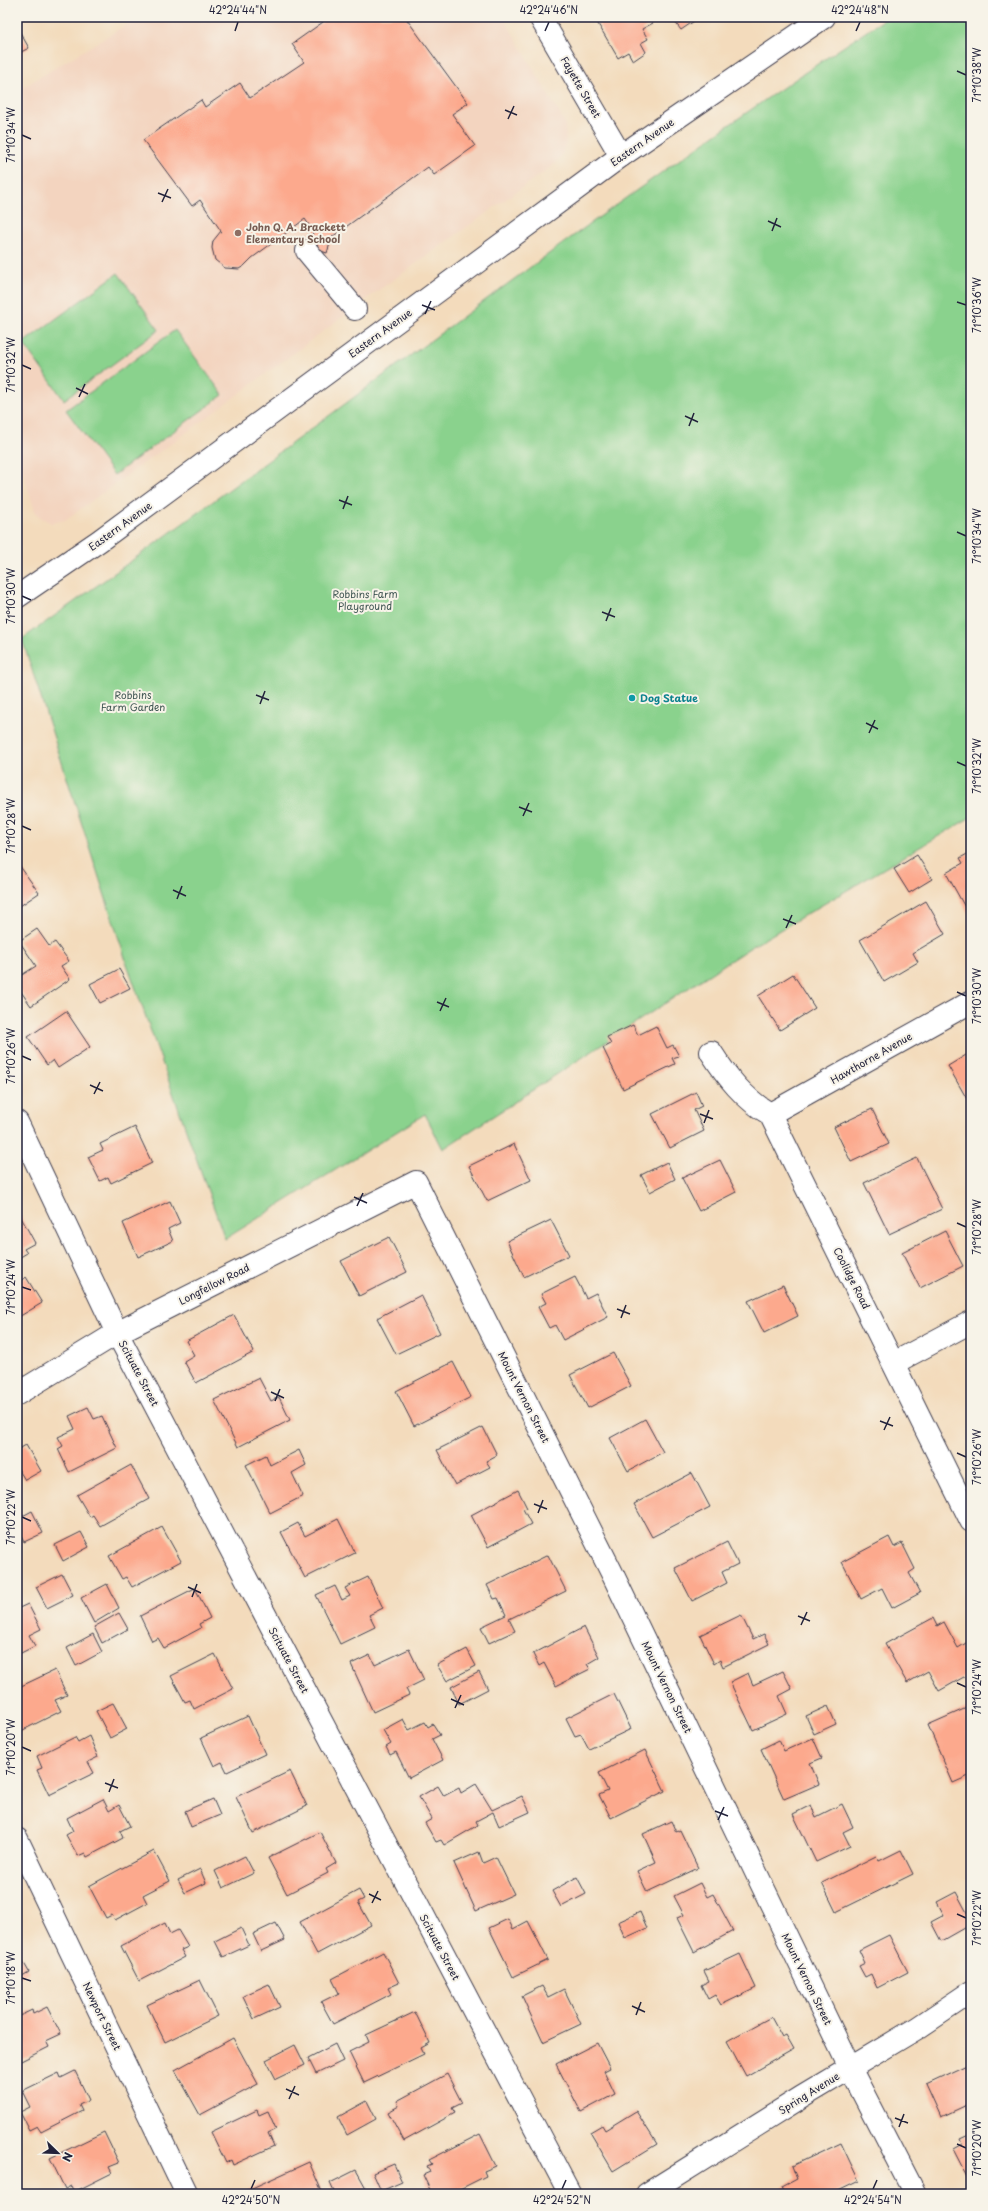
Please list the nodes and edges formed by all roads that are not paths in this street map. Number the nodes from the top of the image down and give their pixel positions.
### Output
1 (540, 17) edge
2 (824, 17) edge
3 (621, 156) junction
4 (307, 251) dead end
5 (355, 309) dead end
6 (17, 597) edge
7 (971, 1002) edge
8 (711, 1052) dead end
9 (770, 1114) junction
10 (17, 1122) edge
11 (416, 1182) joint
12 (971, 1322) edge
13 (117, 1333) junction
14 (894, 1363) junction
15 (17, 1394) edge
16 (971, 1521) edge
17 (17, 1839) edge
18 (971, 1992) edge
19 (850, 2068) junction
20 (187, 2194) edge
21 (570, 2194) edge
22 (647, 2194) edge
23 (915, 2194) edge

1 - 3 street, Fayette Street
2 - 3 street, Eastern Avenue
3 - 6 street, Eastern Avenue
4 - 5 street
7 - 9 street, Hawthorne Avenue
8 - 9 street
9 - 14 street, Coolidge Road
10 - 13 street, Scituate Street
11 - 13 street, Longfellow Road
11 - 19 street, Mount Vernon Street
12 - 14 street
13 - 15 street, Longfellow Road
13 - 21 street, Scituate Street
14 - 16 street, Coolidge Road
17 - 20 street, Newport Street
18 - 19 street, Spring Avenue
19 - 22 street, Spring Avenue
19 - 23 street, Mount Vernon Street

